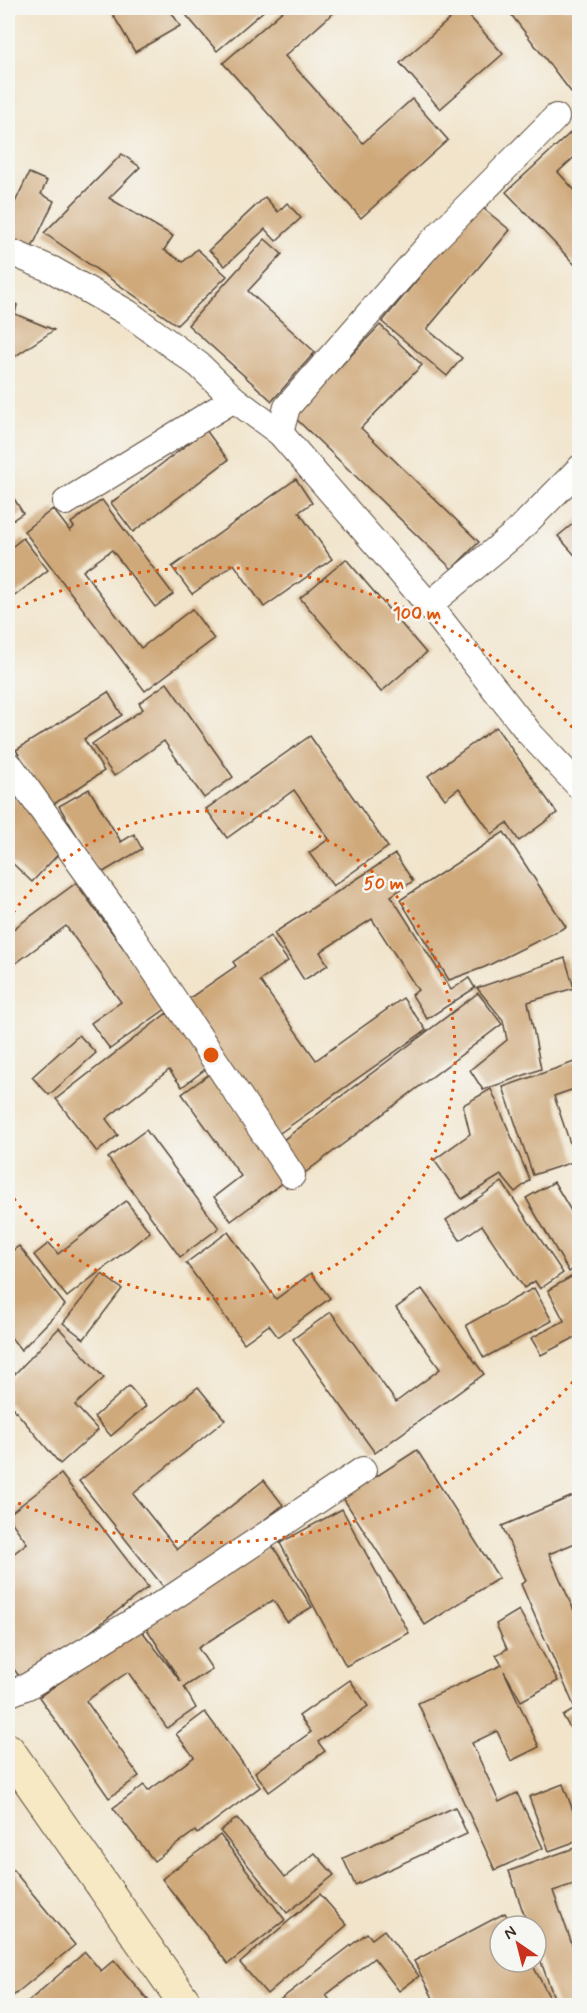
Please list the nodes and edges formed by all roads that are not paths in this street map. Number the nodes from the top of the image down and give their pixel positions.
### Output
1 (556, 117) dead end
2 (8, 251) edge
3 (234, 399) junction
4 (280, 433) junction
5 (579, 468) edge
6 (66, 502) dead end
7 (429, 605) junction
8 (8, 765) edge
9 (579, 787) edge
10 (292, 1176) dead end
11 (363, 1470) dead end
12 (8, 1694) edge
13 (8, 1750) edge
14 (187, 2006) edge

1 - 4 street
2 - 3 street
3 - 4 street
3 - 6 street
4 - 7 street
5 - 7 street
7 - 9 street
8 - 10 street
11 - 12 street
13 - 14 main road

